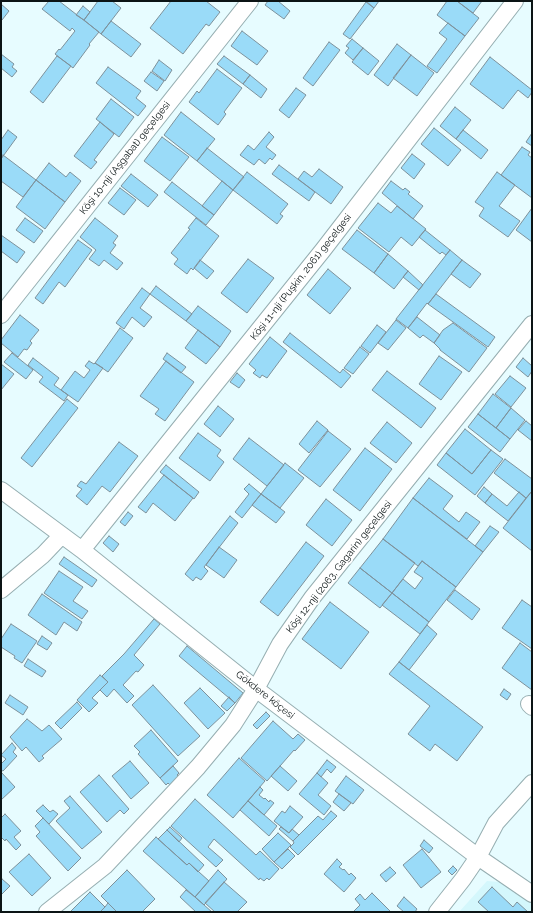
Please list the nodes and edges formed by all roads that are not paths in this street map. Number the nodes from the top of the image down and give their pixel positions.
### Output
1 (250, 1) edge
2 (515, 1) edge
3 (1, 315) edge
4 (532, 324) edge
5 (1, 490) edge
6 (62, 535) junction
7 (82, 550) junction
8 (1, 590) edge
9 (256, 689) junction
10 (532, 783) edge
11 (478, 857) junction
12 (532, 894) edge
13 (48, 912) edge
14 (437, 912) edge

1 - 3 street, Köşi 10-nji (Aşgabat) geçelgesi
2 - 7 street, Köşi 11-nji (Puşkin, 2061) geçelgesi
4 - 9 street, Köşi 12-nji (2063, Gagarin) geçelgesi
5 - 6 street, Gökdere köçesi
6 - 7 street, Gökdere köçesi
6 - 8 street
7 - 9 street, Gökdere köçesi
9 - 11 street, Gökdere köçesi
9 - 13 street, Köşi 12-nji (2063, Gagarin) geçelgesi
10 - 11 street
11 - 12 street, Gökdere köçesi
11 - 14 street

